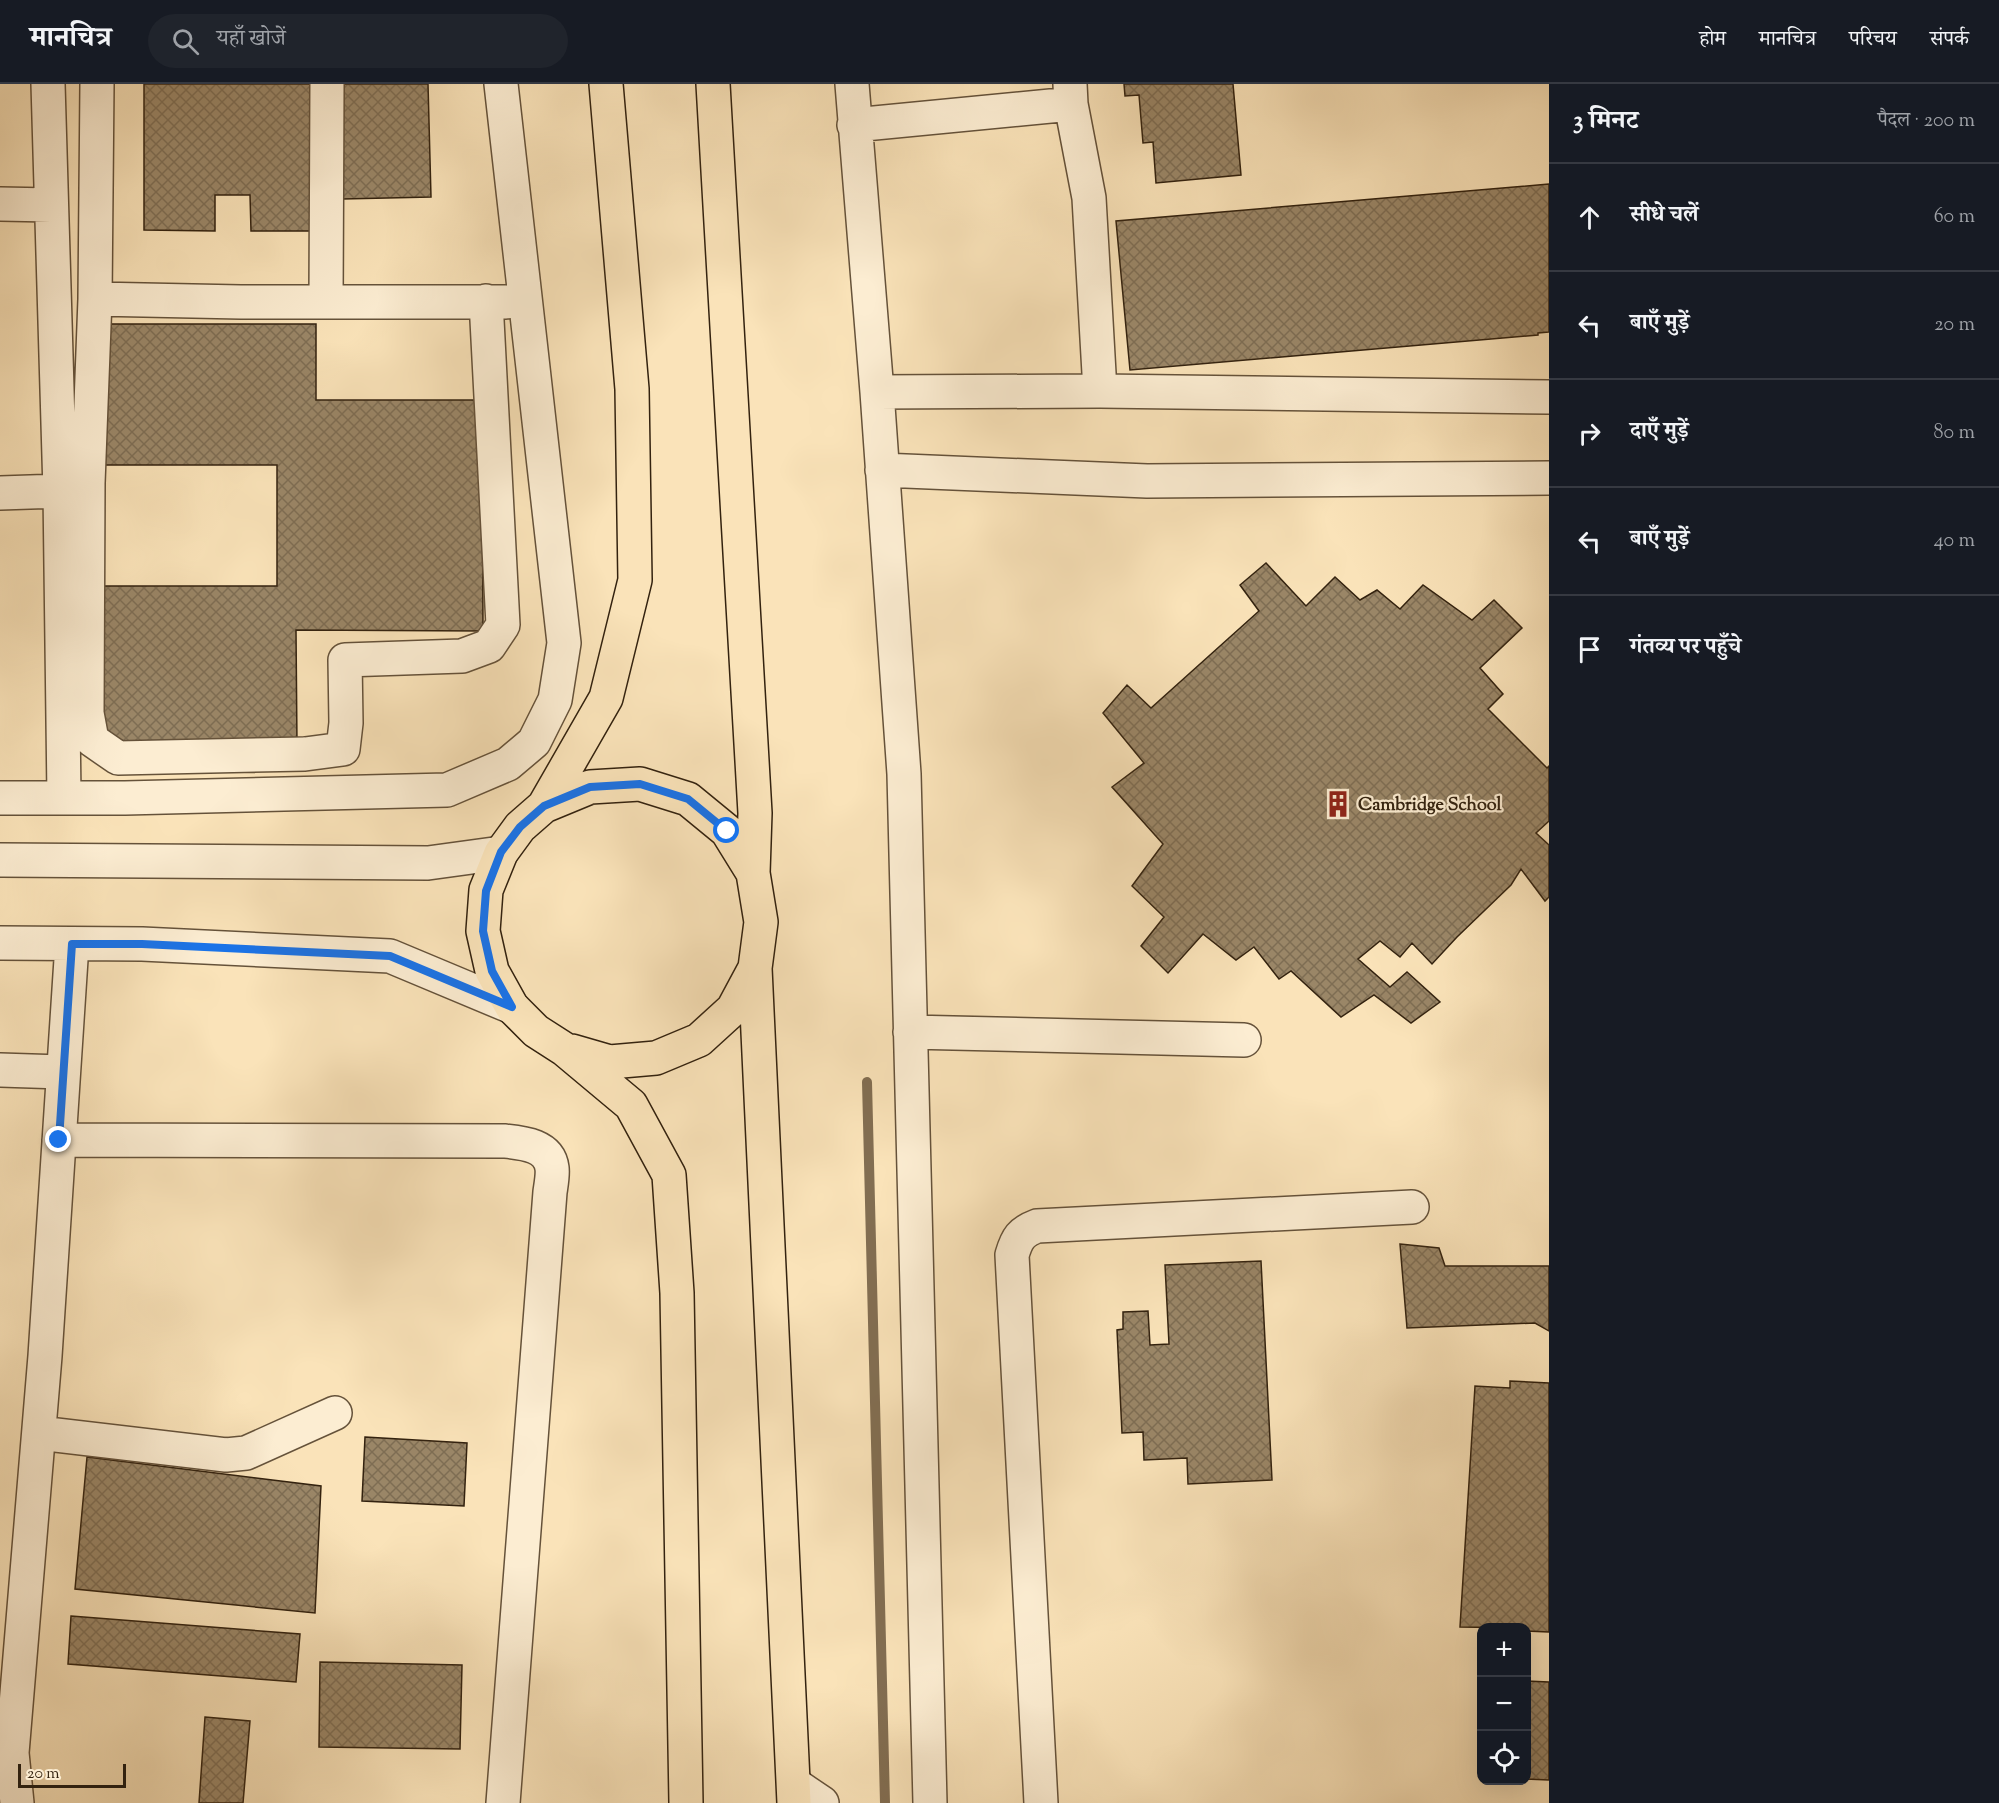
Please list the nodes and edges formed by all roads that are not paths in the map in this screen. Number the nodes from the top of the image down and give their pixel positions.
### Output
1 (48, 84) edge
2 (97, 84) edge
3 (327, 84) edge
4 (501, 84) edge
5 (606, 84) edge
6 (713, 84) edge
7 (852, 84) edge
8 (1071, 94) edge
9 (854, 125) junction
10 (0, 204) edge
11 (51, 205) junction
12 (95, 299) junction
13 (327, 301) junction
14 (486, 301) junction
15 (526, 302) junction
16 (1100, 391) junction
17 (877, 392) junction
18 (1549, 397) edge
19 (882, 470) junction
20 (1549, 478) edge
21 (60, 491) junction
22 (0, 493) edge
23 (64, 797) junction
24 (0, 798) edge
25 (544, 806) junction
26 (501, 852) junction
27 (0, 860) edge
28 (753, 873) junction
29 (0, 943) edge
30 (72, 944) junction
31 (755, 968) junction
32 (512, 1007) junction
33 (910, 1032) junction
34 (1244, 1040) dead end
35 (564, 1049) junction
36 (0, 1070) edge
37 (62, 1072) junction
38 (59, 1140) junction
39 (1412, 1207) dead end
40 (335, 1413) dead end
41 (39, 1433) junction
42 (794, 1793) edge
43 (17, 1803) edge
44 (502, 1803) edge
45 (687, 1803) edge
46 (822, 1803) edge
47 (930, 1803) edge
48 (1041, 1803) edge

1 - 11 street
2 - 12 street
3 - 13 street
4 - 15 street
5 - 25 main road
6 - 28 main road
7 - 9 street
8 - 9 street
8 - 16 street
9 - 17 street
10 - 11 street
11 - 21 street
12 - 13 street
12 - 14 street
13 - 14 street
14 - 15 street
15 - 23 street
16 - 17 street
16 - 18 street
17 - 19 street
19 - 20 street
19 - 33 street
21 - 22 street
21 - 23 street
23 - 24 street
25 - 26 main road
25 - 28 main road
26 - 27 street
26 - 32 main road
28 - 31 main road
29 - 30 street
30 - 32 street
30 - 37 street
31 - 35 main road
31 - 42 main road
32 - 35 main road
33 - 34 street
33 - 47 street
35 - 45 main road
36 - 37 street
37 - 38 street
38 - 41 street
38 - 44 street
39 - 48 street
40 - 41 street
41 - 43 street
42 - 46 street

